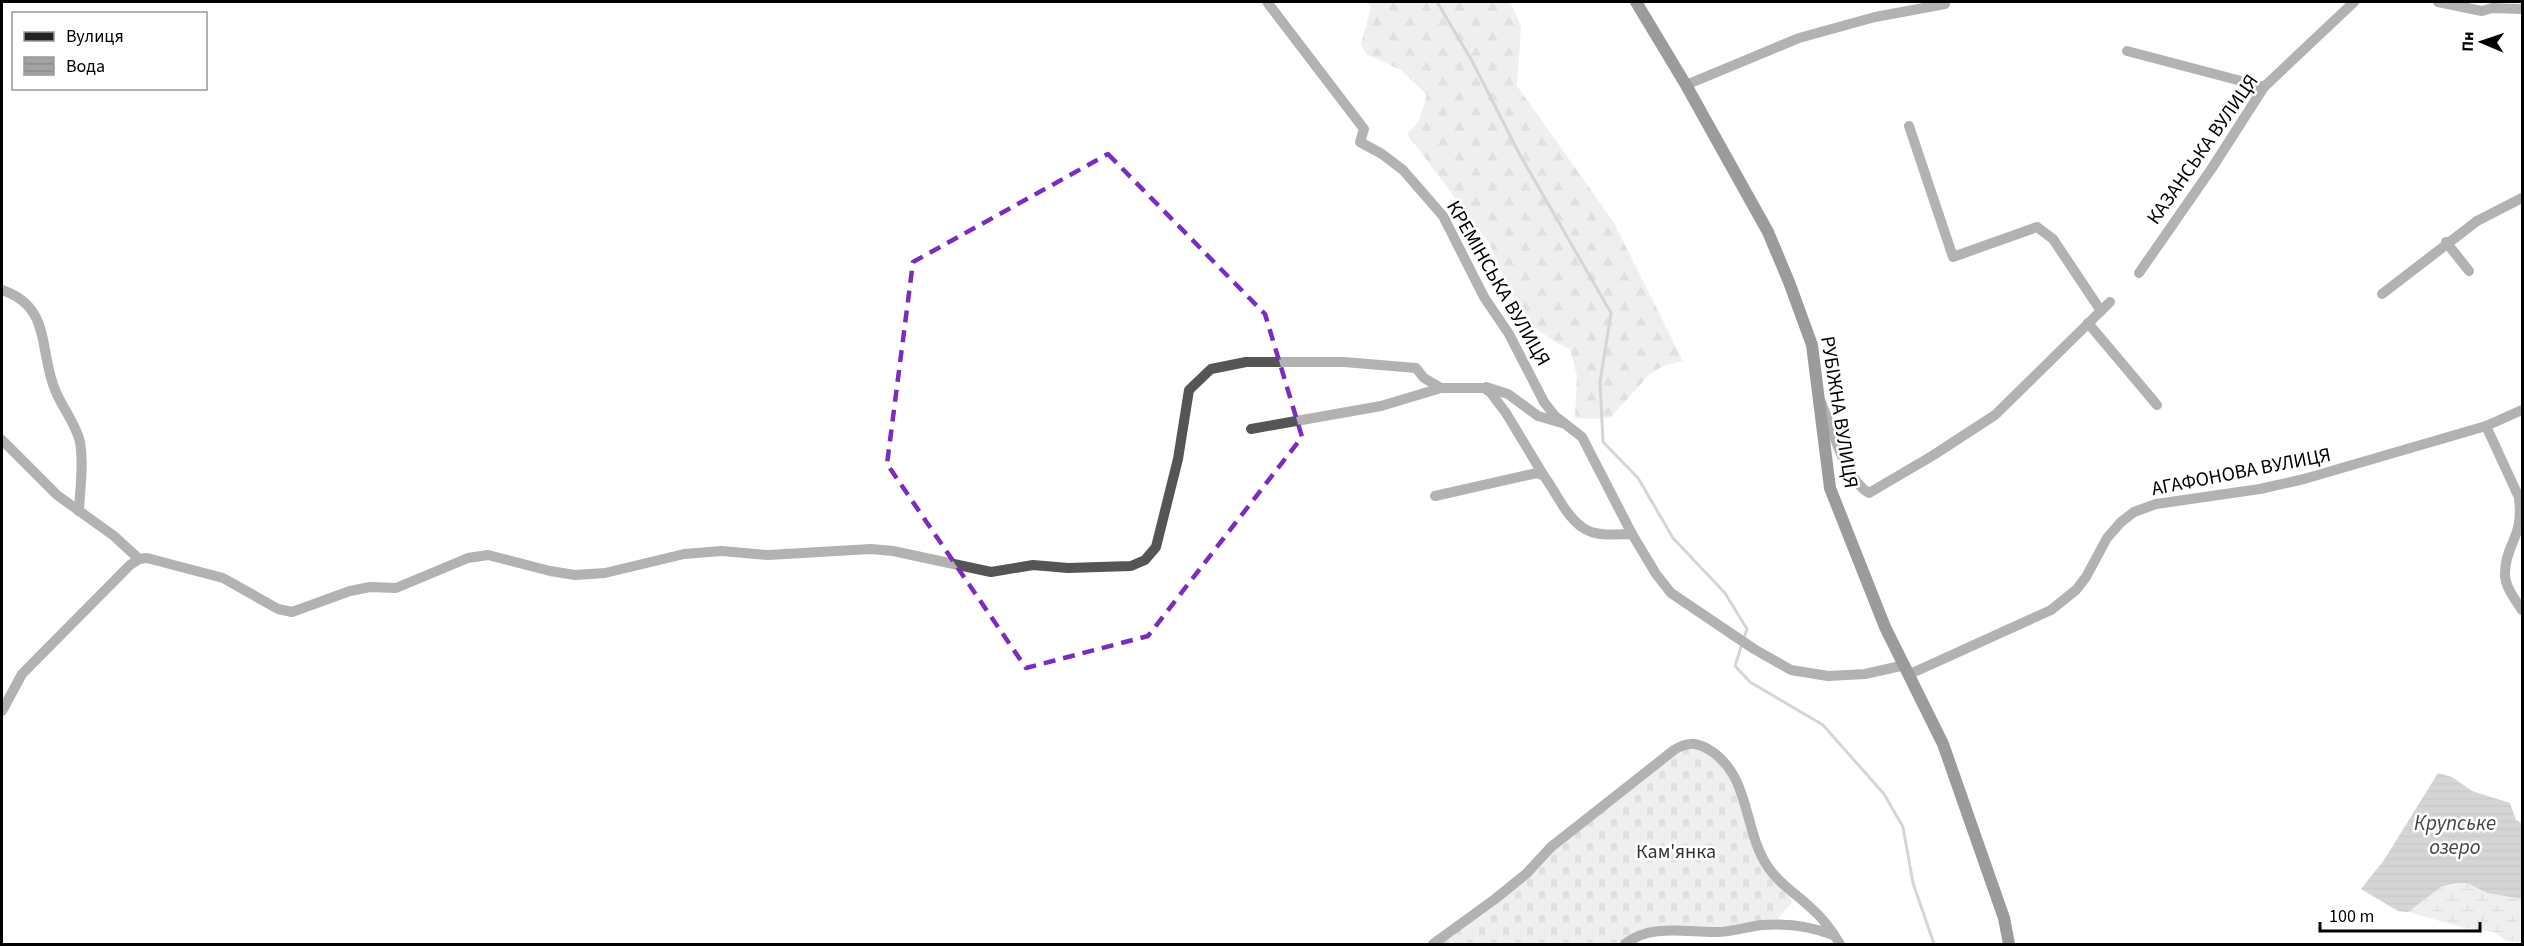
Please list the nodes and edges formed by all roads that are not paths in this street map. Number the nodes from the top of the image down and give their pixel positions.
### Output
1 (1268, 2) edge
2 (1636, 2) edge
3 (2438, 2) edge
4 (2350, 3) edge
5 (1945, 4) dead end
6 (2492, 5) edge
7 (2523, 9) edge
8 (2127, 51) dead end
9 (1686, 85) junction
10 (2264, 87) junction
11 (1909, 126) dead end
12 (2523, 198) edge
13 (2446, 242) junction
14 (2469, 272) dead end
15 (2139, 273) dead end
16 (2, 290) edge
17 (2382, 294) dead end
18 (2110, 302) dead end
19 (2102, 311) junction
20 (2088, 323) junction
21 (1441, 388) junction
22 (1471, 390) junction
23 (1819, 395) junction
24 (2157, 405) dead end
25 (2523, 410) edge
26 (1566, 424) junction
27 (2486, 426) junction
28 (1251, 429) dead end
29 (2, 440) edge
30 (1544, 476) junction
31 (1435, 496) dead end
32 (2521, 502) edge
33 (79, 511) junction
34 (1632, 534) junction
35 (139, 559) junction
36 (2523, 610) edge
37 (1908, 669) junction
38 (2, 711) edge
39 (1837, 940) edge
40 (1433, 945) edge
41 (1625, 945) edge
42 (2009, 945) edge

1 - 26 street, КРЕМІНСЬКА ВУЛИЦЯ
2 - 9 street, РУБІЖНА ВУЛИЦЯ
3 - 6 street
4 - 10 street, КАЗАНСЬКА ВУЛИЦЯ
5 - 9 street
6 - 7 street
8 - 10 street
9 - 23 street, РУБІЖНА ВУЛИЦЯ
10 - 15 street, КАЗАНСЬКА ВУЛИЦЯ
11 - 19 street
12 - 13 street
13 - 14 street
13 - 17 street
16 - 33 street
18 - 19 street
19 - 20 street
20 - 23 street
20 - 24 street
21 - 22 street, КРЕМІНСЬКА ВУЛИЦЯ
21 - 28 street, КРЕМІНСЬКА ВУЛИЦЯ
21 - 35 street
22 - 26 street, КРЕМІНСЬКА ВУЛИЦЯ
22 - 30 street, КРЕМІНСЬКА ВУЛИЦЯ
23 - 37 street, РУБІЖНА ВУЛИЦЯ
25 - 27 street, АГАФОНОВА ВУЛИЦЯ
26 - 34 street, КРЕМІНСЬКА ВУЛИЦЯ
27 - 32 street
27 - 37 street, АГАФОНОВА ВУЛИЦЯ
29 - 33 street
30 - 31 street
30 - 34 street, КРЕМІНСЬКА ВУЛИЦЯ
32 - 36 street
33 - 35 street
34 - 37 street, КРЕМІНСЬКА ВУЛИЦЯ
35 - 38 street
37 - 42 street, РУБІЖНА ВУЛИЦЯ
39 - 40 street
39 - 41 street

